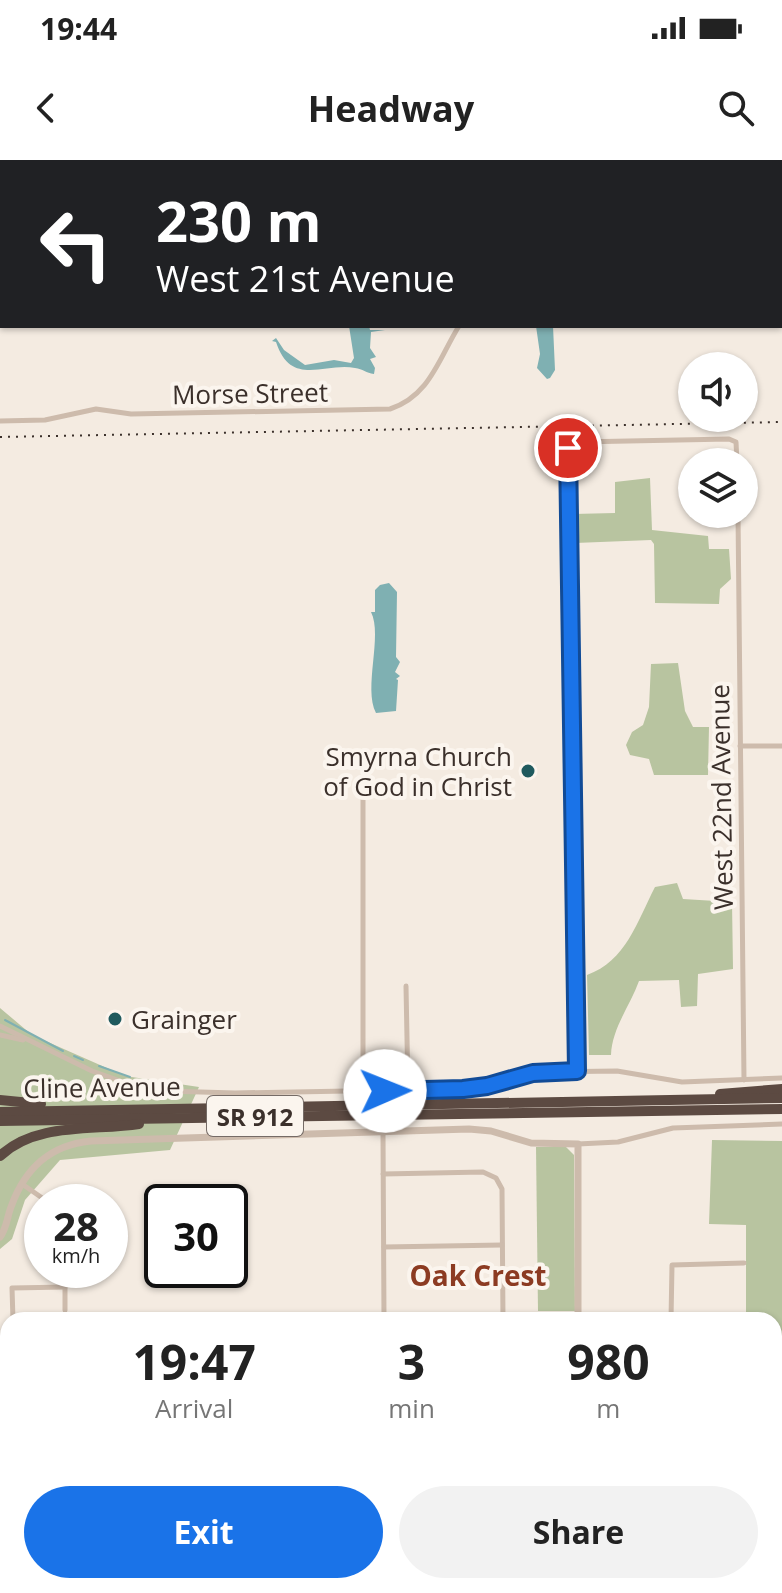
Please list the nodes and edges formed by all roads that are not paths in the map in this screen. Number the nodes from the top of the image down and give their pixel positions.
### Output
1 (458, 328) edge
2 (0, 421) edge
3 (736, 448) edge
4 (738, 528) edge
5 (740, 746) junction
6 (782, 746) edge
7 (363, 782) dead end
8 (406, 986) dead end
9 (0, 1026) edge
10 (0, 1035) edge
11 (31, 1042) junction
12 (577, 1071) junction
13 (782, 1078) edge
14 (744, 1080) junction
15 (782, 1089) edge
16 (408, 1090) junction
17 (363, 1091) junction
18 (782, 1098) edge
19 (0, 1100) edge
20 (702, 1100) junction
21 (155, 1108) junction
22 (782, 1109) edge
23 (0, 1112) edge
24 (183, 1117) junction
25 (0, 1121) edge
26 (782, 1124) edge
27 (383, 1132) junction
28 (578, 1144) junction
29 (0, 1156) edge
30 (383, 1174) junction
31 (21, 1184) junction
32 (24, 1186) edge
33 (3, 1225) edge
34 (0, 1237) edge
35 (502, 1245) junction
36 (384, 1247) junction
37 (744, 1263) dead end
38 (24, 1288) edge
39 (65, 1288) edge
40 (65, 1310) dead end
41 (13, 1312) edge
42 (384, 1312) edge
43 (503, 1312) edge
44 (578, 1312) edge
45 (671, 1312) edge

1 - 2 street, Morse Street
3 - 12 street
4 - 5 street, West 22nd Avenue
5 - 6 street
5 - 14 street, West 22nd Avenue
7 - 17 street
8 - 16 street
9 - 11 street, Cline Avenue
10 - 11 street, Cline Avenue
11 - 17 street, Cline Avenue
12 - 14 street, Cline Avenue
12 - 16 street, Cline Avenue
13 - 14 street, Cline Avenue
15 - 20 highway
16 - 17 street, Cline Avenue
18 - 20 highway, Cline Avenue / SR 912
19 - 21 highway
20 - 21 highway, Cline Avenue / SR 912
21 - 23 highway, Cline Avenue / SR 912
22 - 24 highway, Cline Avenue / SR 912
24 - 25 highway, Cline Avenue / SR 912
24 - 29 highway
26 - 28 street
27 - 28 street
27 - 30 street
27 - 31 street
28 - 44 street
30 - 35 street
30 - 36 street
31 - 32 street
31 - 33 street
33 - 34 street
35 - 36 street
35 - 43 street
36 - 42 street
37 - 45 street
38 - 41 street
39 - 40 street

